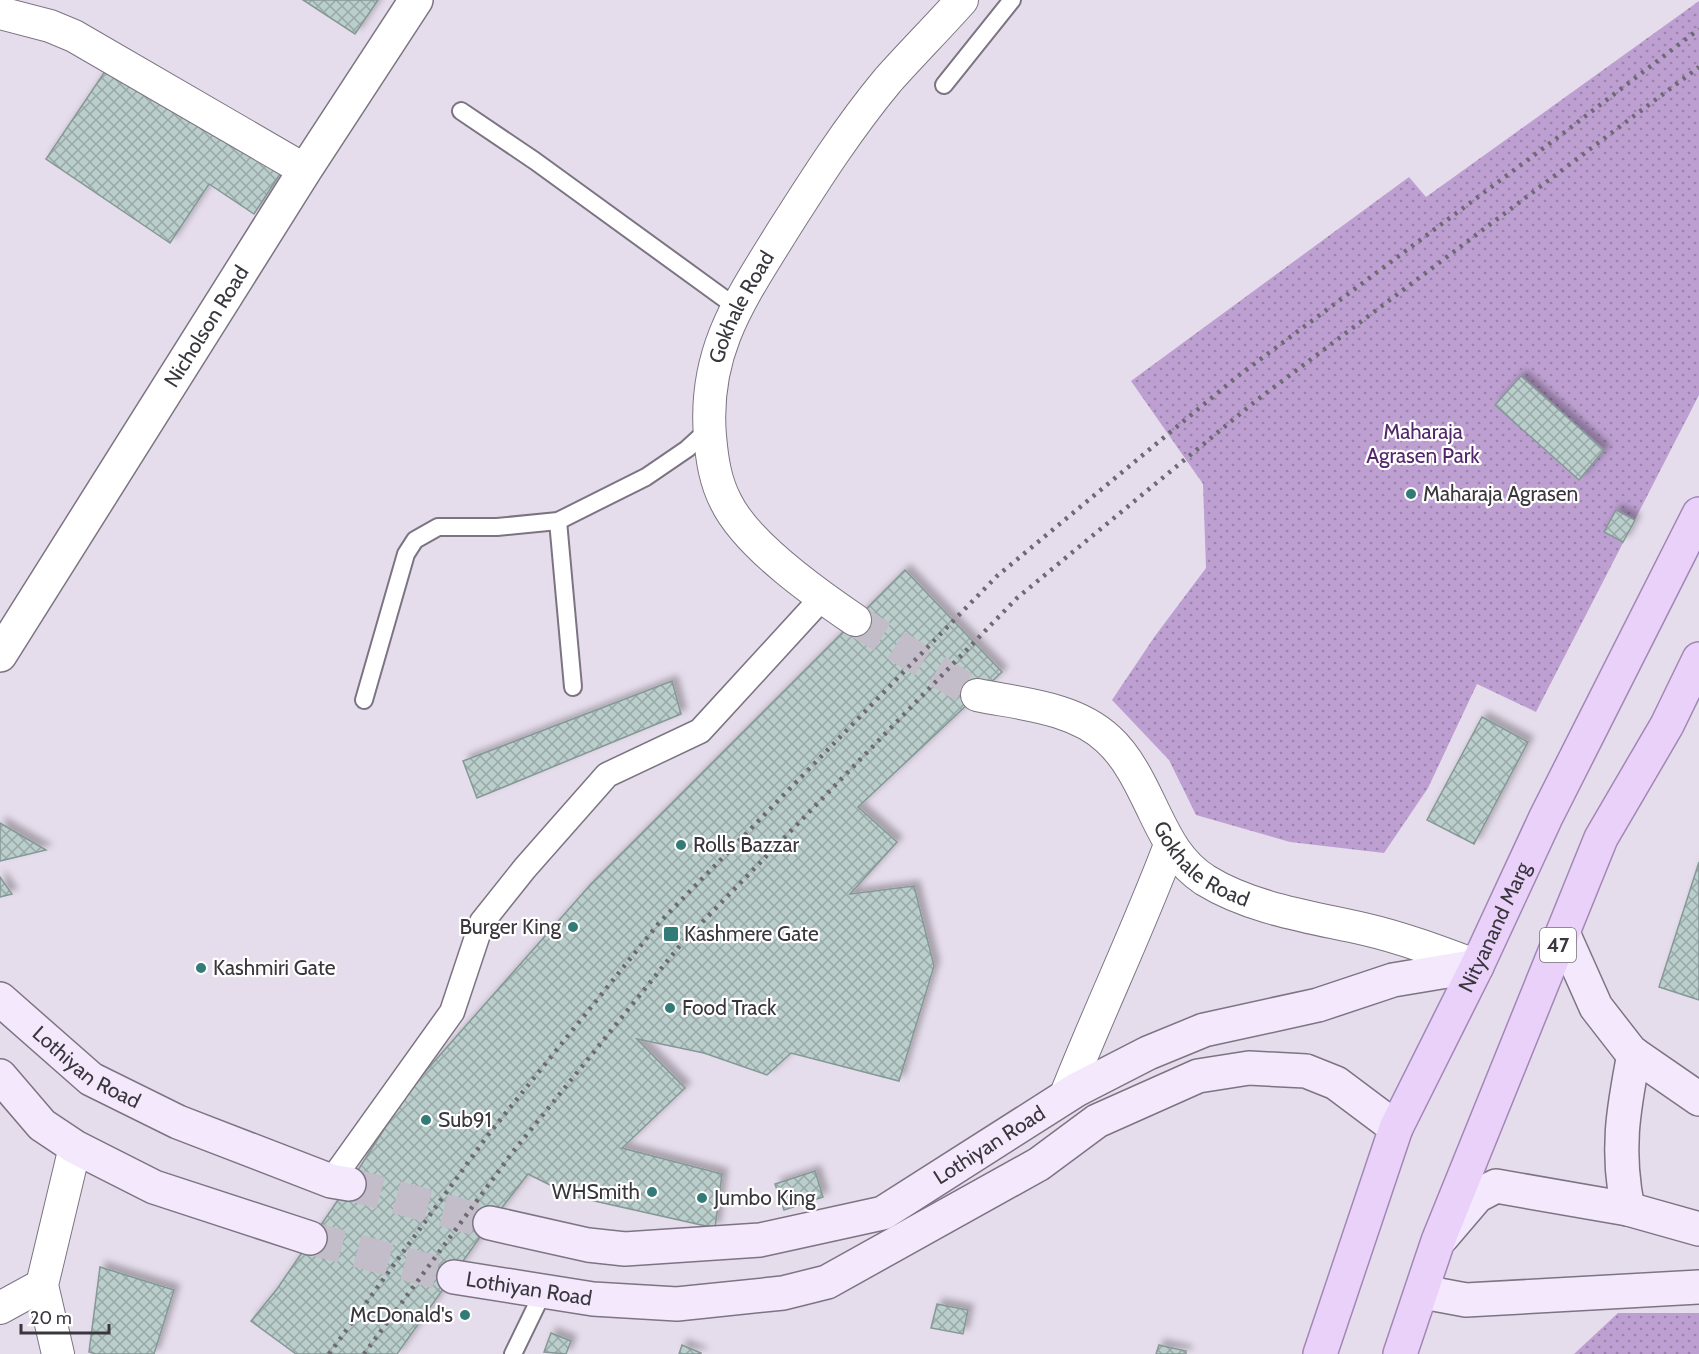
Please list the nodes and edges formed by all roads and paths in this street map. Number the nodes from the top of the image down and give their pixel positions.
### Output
1 (416, 0) edge
2 (962, 0) edge
3 (1012, 0) edge
4 (0, 13) edge
5 (944, 85) dead end
6 (461, 111) dead end
7 (305, 170) junction
8 (736, 307) junction
9 (709, 429) junction
10 (1699, 514) edge
11 (558, 521) junction
12 (822, 598) junction
13 (855, 620) tunnel mouth
14 (0, 655) edge
15 (1699, 659) edge
16 (573, 687) dead end
17 (976, 695) tunnel mouth
18 (364, 700) dead end
19 (1170, 845) junction
20 (1563, 933) junction
21 (1477, 966) junction
22 (0, 999) edge
23 (1634, 1054) junction
24 (0, 1076) edge
25 (1065, 1097) junction
26 (1699, 1098) edge
27 (1396, 1128) junction
28 (75, 1147) junction
29 (340, 1183) joint
30 (1628, 1209) junction
31 (490, 1223) tunnel mouth
32 (1699, 1229) edge
33 (310, 1239) tunnel mouth
34 (1438, 1241) junction
35 (454, 1277) tunnel mouth
36 (42, 1285) junction
37 (1699, 1287) edge
38 (544, 1290) junction
39 (1423, 1292) junction
40 (0, 1308) edge
41 (58, 1354) edge
42 (513, 1354) edge
43 (1320, 1354) edge
44 (1401, 1354) edge

1 - 7 street, Nicholson Road
2 - 8 street, Gokhale Road
3 - 5 lane
4 - 7 street
6 - 8 lane
7 - 14 street, Nicholson Road
8 - 9 street, Gokhale Road
9 - 11 lane
9 - 12 street, Gokhale Road
10 - 21 main road, Nityanand Marg
11 - 16 lane
11 - 18 lane
12 - 13 street, Gokhale Road
12 - 29 street
15 - 20 main road, 47
17 - 19 street, Gokhale Road
19 - 21 street, Gokhale Road
19 - 25 street
20 - 23 main road
20 - 34 main road, 47
21 - 25 main road, Lothiyan Road
21 - 27 main road, Nityanand Marg
22 - 29 main road, Lothiyan Road
23 - 26 main road
23 - 30 main road
24 - 28 main road
25 - 31 main road, Lothiyan Road
27 - 38 main road, Lothiyan Road
27 - 43 main road, Nityanand Marg
28 - 33 main road
28 - 36 street
30 - 32 main road
30 - 34 main road
34 - 39 main road, 47
35 - 38 main road, Lothiyan Road
36 - 40 street
36 - 41 street
37 - 39 main road
38 - 42 lane
39 - 44 main road, 47

